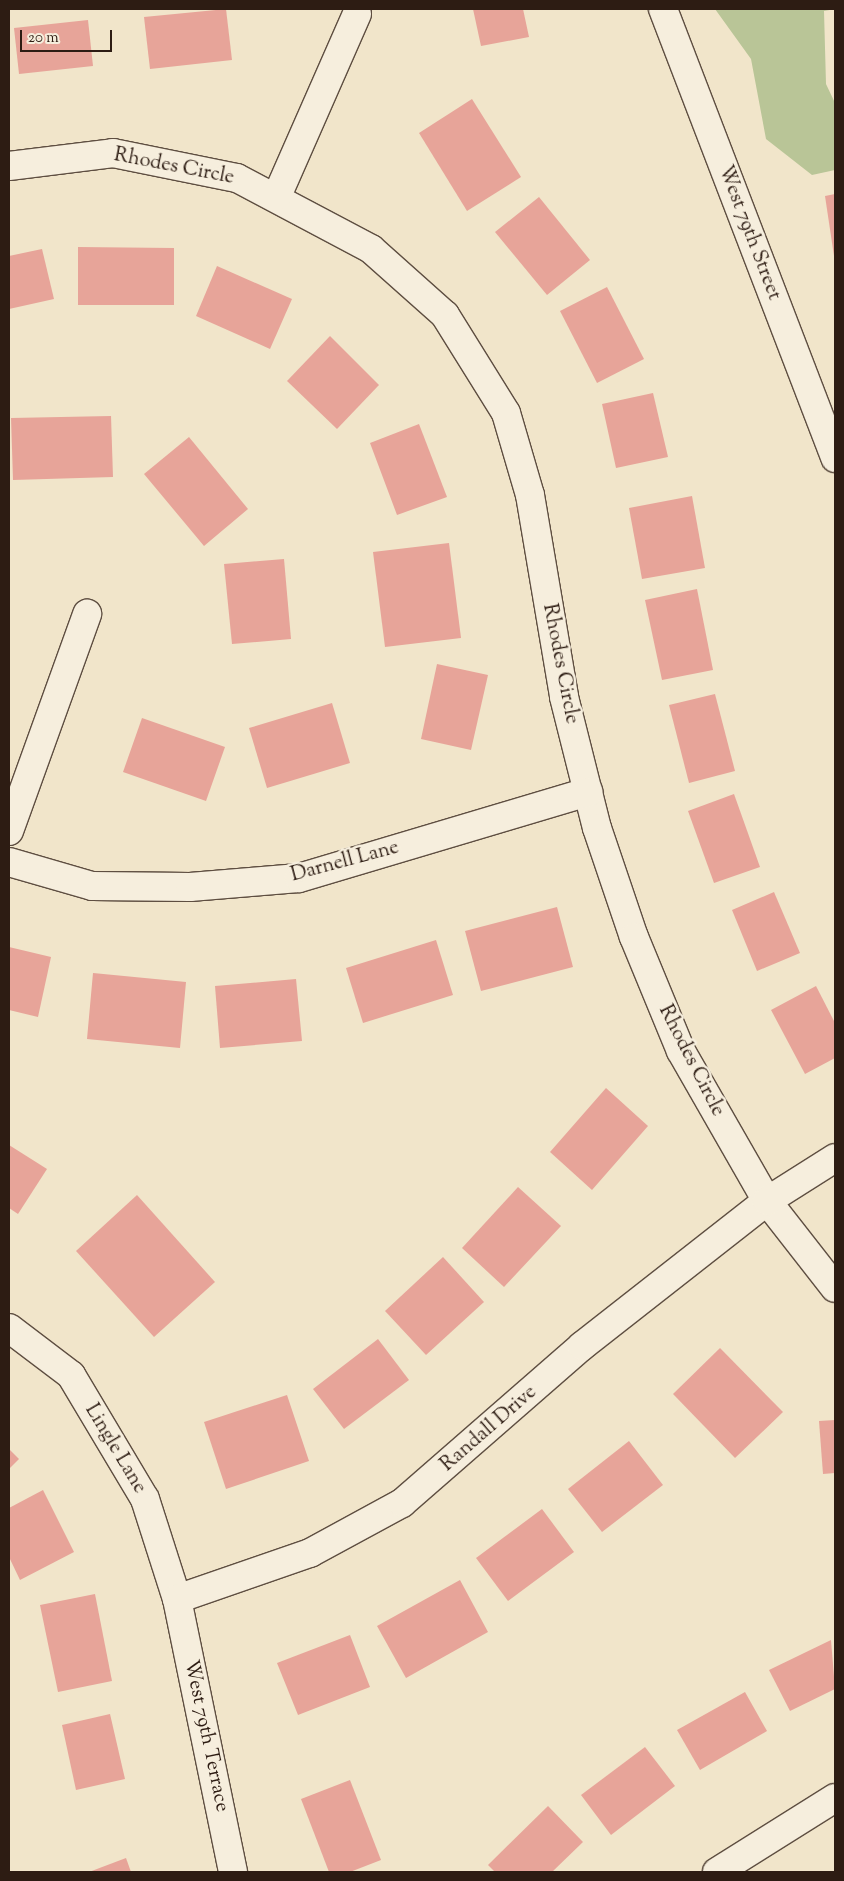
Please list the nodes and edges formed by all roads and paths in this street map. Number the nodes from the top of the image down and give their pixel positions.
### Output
1 (663, 9) edge
2 (357, 14) dead end
3 (9, 166) edge
4 (277, 196) junction
5 (835, 458) edge
6 (87, 614) dead end
7 (588, 792) junction
8 (9, 831) edge
9 (9, 862) edge
10 (835, 1158) edge
11 (767, 1201) junction
12 (835, 1288) edge
13 (9, 1328) edge
14 (177, 1599) junction
15 (835, 1798) edge
16 (233, 1872) edge
17 (717, 1872) edge

1 - 5 street, West 79th Street
2 - 4 street
3 - 4 street, Rhodes Circle
4 - 7 street, Rhodes Circle
6 - 8 street
7 - 9 street, Darnell Lane
7 - 11 street, Rhodes Circle
10 - 11 street, Randall Drive
11 - 12 street
11 - 14 street, Randall Drive
13 - 14 street, Lingle Lane
14 - 16 street, West 79th Terrace
15 - 17 street

